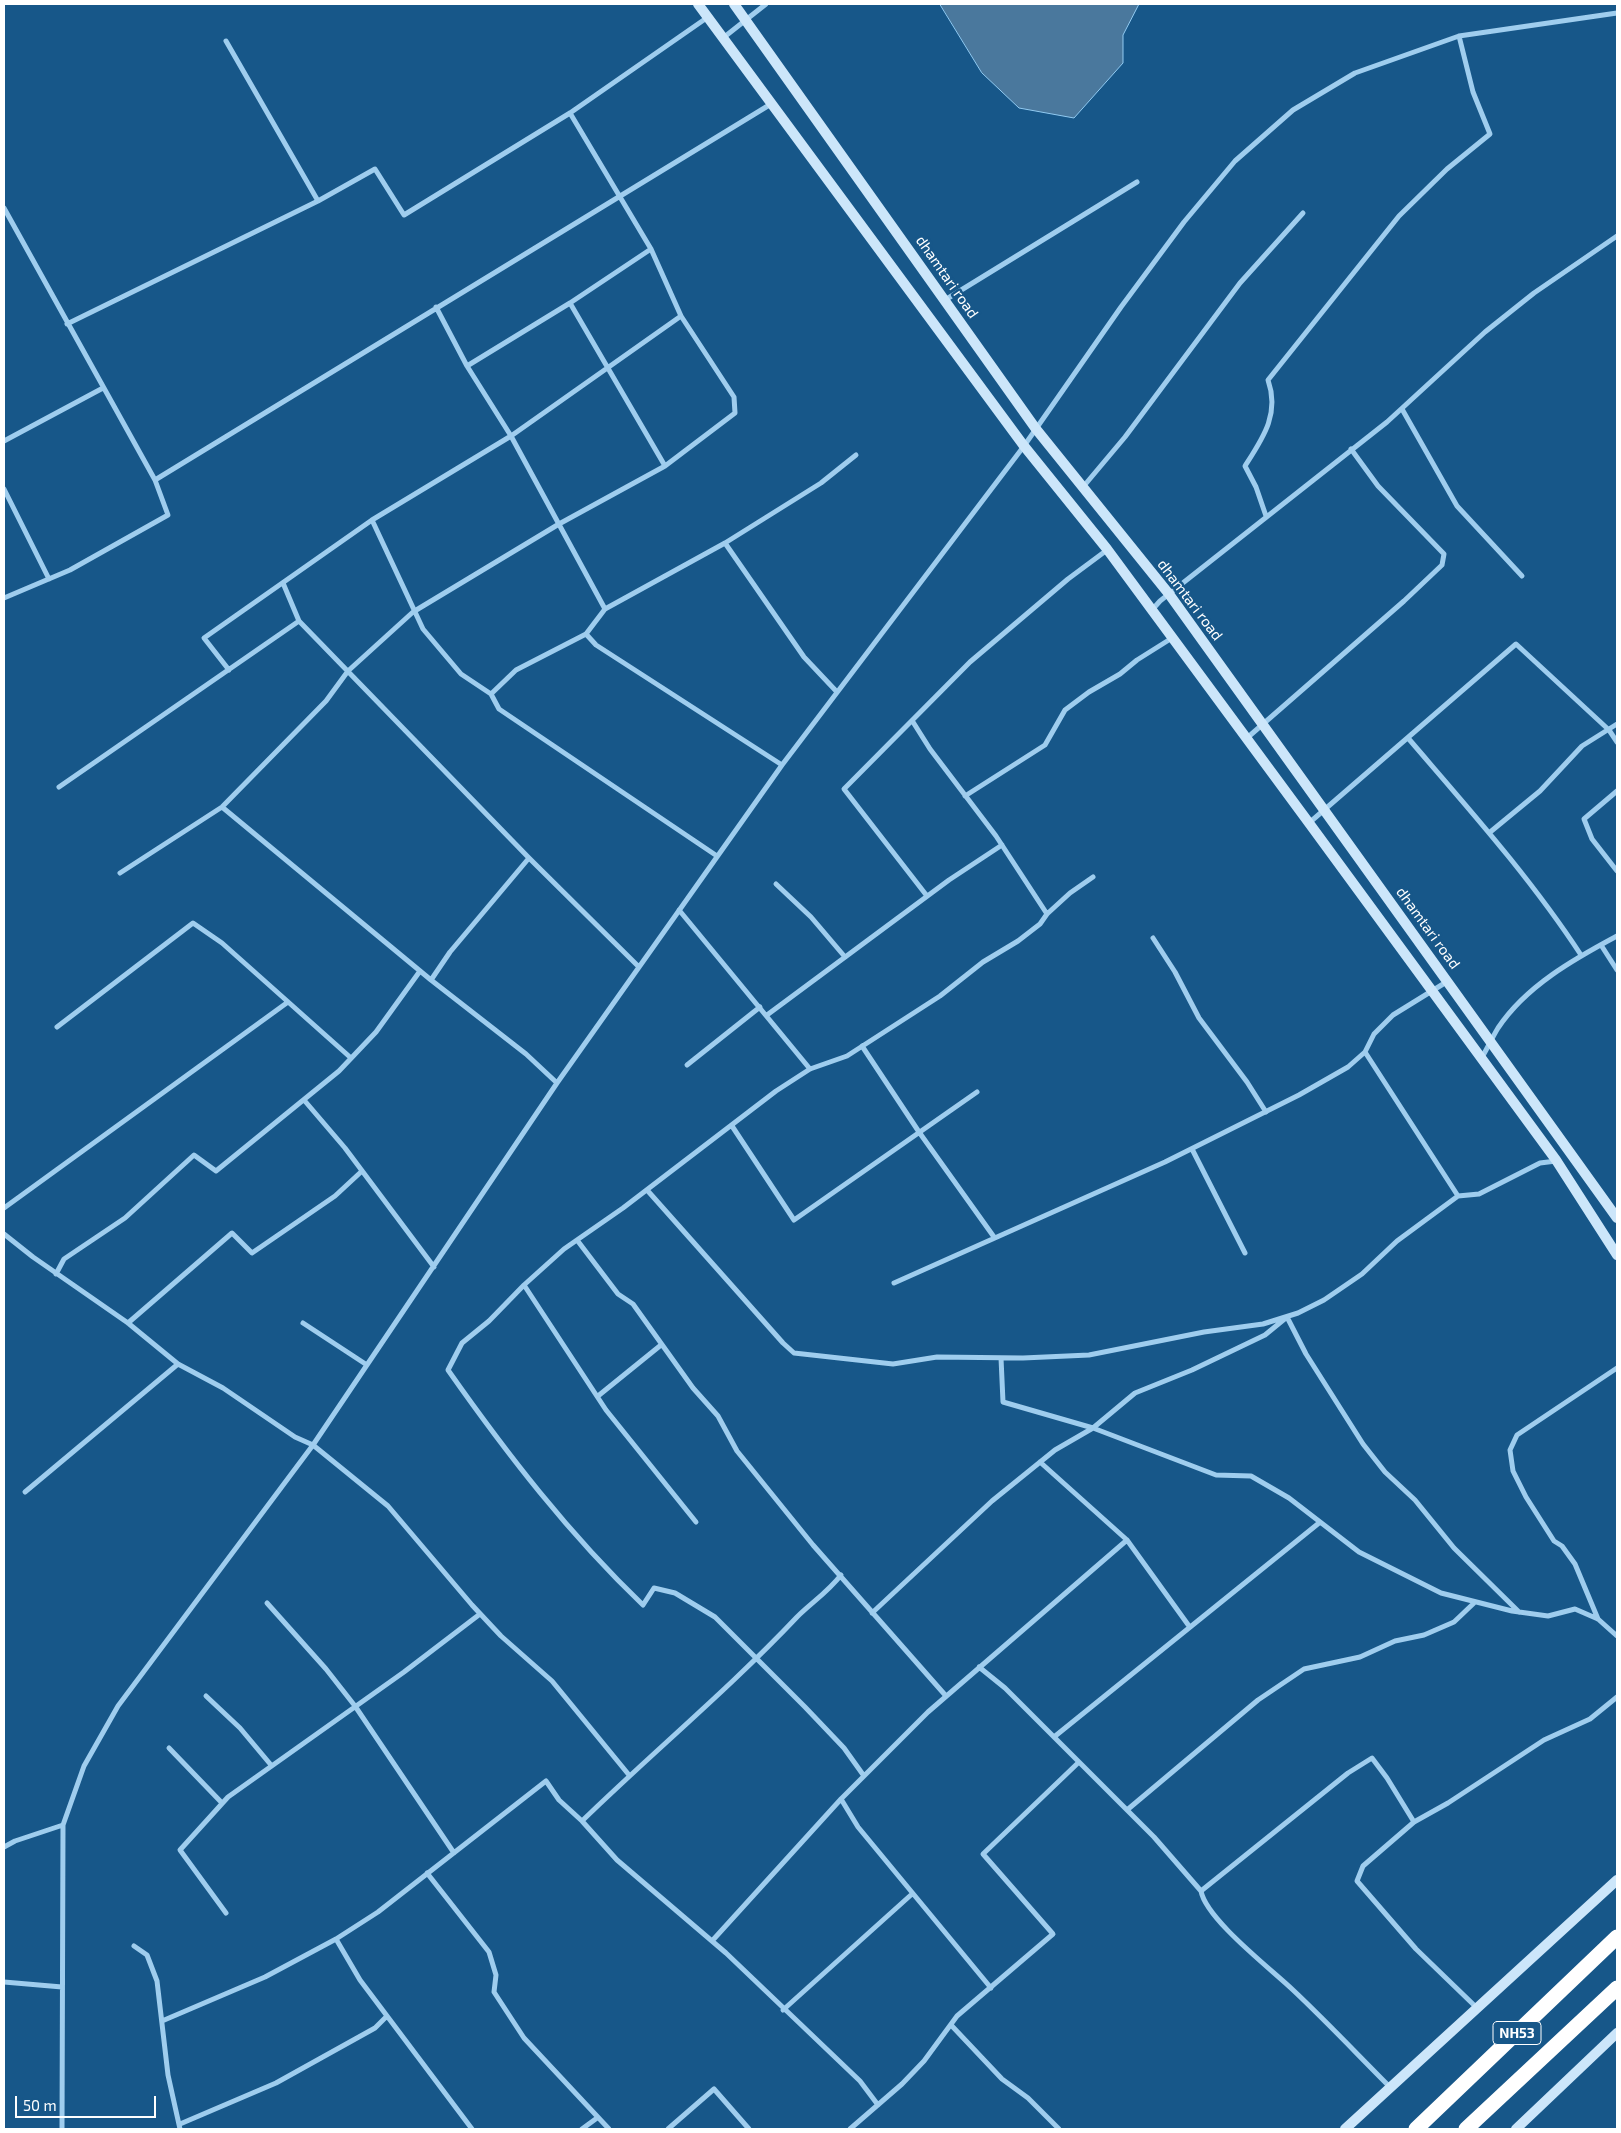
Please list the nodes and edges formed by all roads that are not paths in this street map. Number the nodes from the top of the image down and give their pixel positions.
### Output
1 (698, 4) edge
2 (734, 4) edge
3 (766, 4) edge
4 (1617, 13) edge
5 (708, 17) junction
6 (746, 20) junction
7 (1459, 36) junction
8 (723, 38) junction
9 (226, 41) dead end
10 (771, 104) junction
11 (570, 113) junction
12 (1137, 182) dead end
13 (620, 195) junction
14 (318, 201) junction
15 (4, 208) edge
16 (1303, 213) dead end
17 (1617, 236) edge
18 (652, 250) junction
19 (945, 300) junction
20 (570, 303) junction
21 (436, 306) junction
22 (681, 316) junction
23 (67, 324) junction
24 (467, 366) junction
25 (608, 368) junction
26 (103, 388) junction
27 (1402, 408) junction
28 (1036, 429) junction
29 (510, 436) junction
30 (4, 440) edge
31 (1024, 446) junction
32 (1351, 449) junction
33 (856, 455) dead end
34 (665, 466) junction
35 (155, 480) junction
36 (1083, 487) junction
37 (4, 489) edge
38 (1266, 516) junction
39 (372, 520) junction
40 (559, 524) junction
41 (725, 543) junction
42 (1107, 549) junction
43 (1522, 576) dead end
44 (49, 579) junction
45 (283, 583) junction
46 (1169, 594) junction
47 (4, 598) edge
48 (605, 609) junction
49 (1152, 610) junction
50 (413, 612) junction
51 (300, 621) junction
52 (586, 634) junction
53 (1172, 638) junction
54 (229, 670) junction
55 (348, 671) junction
56 (837, 692) junction
57 (491, 694) junction
58 (912, 722) junction
59 (1263, 724) junction
60 (1617, 724) edge
61 (1609, 730) junction
62 (1408, 738) junction
63 (1246, 739) junction
64 (1617, 742) edge
65 (782, 764) junction
66 (59, 787) dead end
67 (1617, 791) edge
68 (965, 796) junction
69 (222, 807) junction
70 (1324, 810) junction
71 (1309, 823) junction
72 (1489, 833) junction
73 (1002, 845) junction
74 (717, 856) junction
75 (529, 858) junction
76 (1617, 871) edge
77 (120, 873) dead end
78 (1093, 877) dead end
79 (776, 884) dead end
80 (927, 896) junction
81 (679, 910) junction
82 (1047, 914) junction
83 (1617, 936) edge
84 (1153, 938) dead end
85 (1601, 945) junction
86 (1581, 954) junction
87 (845, 957) junction
88 (639, 967) junction
89 (1617, 970) edge
90 (420, 971) junction
91 (431, 980) junction
92 (1448, 981) junction
93 (1432, 992) junction
94 (288, 1002) junction
95 (760, 1007) junction
96 (767, 1014) junction
97 (57, 1027) dead end
98 (1491, 1041) junction
99 (862, 1046) junction
100 (1365, 1052) junction
101 (351, 1058) junction
102 (1481, 1059) junction
103 (687, 1065) dead end
104 (810, 1070) junction
105 (557, 1083) junction
106 (977, 1092) dead end
107 (304, 1100) junction
108 (1266, 1112) junction
109 (732, 1126) junction
110 (919, 1132) junction
111 (1192, 1149) junction
112 (1556, 1160) junction
113 (362, 1171) junction
114 (646, 1190) junction
115 (1458, 1196) junction
116 (4, 1208) edge
117 (1617, 1218) edge
118 (4, 1234) edge
119 (994, 1237) junction
120 (577, 1240) junction
121 (1245, 1253) dead end
122 (1617, 1255) edge
123 (434, 1266) junction
124 (56, 1274) junction
125 (894, 1283) dead end
126 (524, 1285) junction
127 (1287, 1317) junction
128 (128, 1323) junction
129 (303, 1323) dead end
130 (661, 1345) junction
131 (1001, 1358) junction
132 (178, 1364) junction
133 (367, 1365) junction
134 (1617, 1368) edge
135 (598, 1396) junction
136 (1093, 1428) junction
137 (314, 1445) junction
138 (1040, 1462) junction
139 (25, 1492) dead end
140 (696, 1522) dead end
141 (1319, 1523) junction
142 (1127, 1540) junction
143 (840, 1575) junction
144 (267, 1603) dead end
145 (1474, 1603) junction
146 (1519, 1612) junction
147 (872, 1613) junction
148 (480, 1614) junction
149 (1598, 1619) junction
150 (1189, 1626) junction
151 (1617, 1636) edge
152 (758, 1659) junction
153 (979, 1667) junction
154 (206, 1696) dead end
155 (946, 1696) junction
156 (1617, 1696) edge
157 (355, 1706) junction
158 (1054, 1737) junction
159 (169, 1748) dead end
160 (1079, 1762) junction
161 (270, 1765) junction
162 (629, 1775) junction
163 (864, 1776) junction
164 (841, 1799) junction
165 (222, 1804) junction
166 (1127, 1810) junction
167 (582, 1822) junction
168 (1414, 1822) junction
169 (63, 1825) junction
170 (4, 1847) edge
171 (454, 1853) junction
172 (427, 1873) junction
173 (1617, 1880) edge
174 (1200, 1890) junction
175 (912, 1894) junction
176 (226, 1913) dead end
177 (1617, 1938) edge
178 (336, 1939) junction
179 (712, 1941) junction
180 (134, 1946) dead end
181 (4, 1982) edge
182 (62, 1987) junction
183 (990, 1988) junction
184 (1617, 1988) edge
185 (1477, 2008) junction
186 (783, 2010) junction
187 (387, 2016) junction
188 (162, 2022) junction
189 (951, 2025) junction
190 (1617, 2033) edge
191 (1390, 2087) junction
192 (878, 2105) junction
193 (598, 2118) junction
194 (180, 2126) edge
195 (62, 2129) edge
196 (472, 2129) edge
197 (582, 2129) edge
198 (609, 2129) edge
199 (668, 2129) edge
200 (750, 2129) edge
201 (850, 2129) edge
202 (1058, 2129) edge
203 (1345, 2129) edge
204 (1416, 2129) edge
205 (1466, 2129) edge
206 (1516, 2129) edge

1 - 5 main road
2 - 6 main road, dhamtari road
3 - 6 street
4 - 7 street
5 - 8 main road
5 - 11 street
6 - 8 street
6 - 19 main road, dhamtari road
7 - 28 street
7 - 38 street
8 - 10 main road
9 - 14 street
10 - 13 street
10 - 31 main road
11 - 13 street
11 - 14 street
12 - 19 street
13 - 18 street
13 - 21 street
14 - 23 street
15 - 23 street
16 - 36 street
17 - 27 street
18 - 20 street
18 - 22 street
19 - 28 main road, dhamtari road
20 - 24 street
20 - 25 street
21 - 24 street
21 - 35 street
22 - 25 street
22 - 34 street
23 - 26 street
24 - 29 street
25 - 29 street
25 - 34 street
26 - 30 street
26 - 35 street
27 - 32 street
27 - 43 street
28 - 31 street
28 - 36 main road, dhamtari road
29 - 39 street
29 - 40 street
31 - 42 main road
31 - 56 street
32 - 38 street
32 - 59 street
33 - 41 street
34 - 40 street
35 - 44 street
36 - 46 main road, dhamtari road
37 - 44 street
38 - 46 street
39 - 45 street
39 - 50 street
40 - 48 street
40 - 50 street
41 - 48 street
41 - 56 street
42 - 49 main road
42 - 58 street
44 - 47 street
45 - 51 street
45 - 54 street
46 - 49 street
46 - 59 main road, dhamtari road
48 - 52 street
49 - 53 main road
50 - 55 street
50 - 57 street
51 - 54 street
51 - 55 street
52 - 57 street
52 - 65 street
53 - 63 main road
53 - 68 street
54 - 66 street
55 - 69 street
55 - 75 street
56 - 65 street
57 - 74 street
58 - 68 street
58 - 80 street
59 - 63 street
59 - 70 main road, dhamtari road
60 - 61 street
61 - 62 street
61 - 64 street
61 - 72 street
62 - 70 street
62 - 72 street
63 - 71 main road
65 - 74 street
67 - 76 street
68 - 73 street
69 - 77 street
69 - 90 street
70 - 71 street
70 - 92 main road, dhamtari road
71 - 93 main road
72 - 86 street
73 - 80 street
73 - 82 street
74 - 81 street
75 - 88 street
75 - 91 street
78 - 82 street
79 - 87 street
80 - 87 street
81 - 88 street
81 - 95 street
82 - 99 street
83 - 85 street
84 - 108 street
85 - 86 street
85 - 89 street
86 - 98 street
87 - 96 street
88 - 105 street
90 - 91 street
90 - 101 street
91 - 105 street
92 - 93 street
92 - 98 main road, dhamtari road
93 - 100 street
93 - 102 main road
94 - 97 street
94 - 101 street
94 - 116 street
95 - 96 street
95 - 103 street
96 - 104 street
98 - 102 street
98 - 117 main road, dhamtari road
99 - 104 street
99 - 110 street
100 - 108 street
100 - 115 street
101 - 107 street
102 - 112 main road
104 - 109 street
105 - 123 street
106 - 110 street
107 - 113 street
107 - 124 street
108 - 111 street
109 - 110 street
109 - 114 street
110 - 119 street
111 - 119 street
111 - 121 street
112 - 115 street
112 - 122 main road
113 - 123 street
113 - 128 street
114 - 120 street
114 - 131 street
115 - 127 street
118 - 124 street
119 - 125 street
120 - 126 street
120 - 130 street
123 - 133 street
124 - 128 street
126 - 135 street
126 - 152 street
127 - 131 street
127 - 136 street
127 - 146 street
128 - 132 street
129 - 133 street
130 - 135 street
130 - 143 street
131 - 136 street
132 - 137 street
132 - 139 street
133 - 137 street
134 - 149 street
135 - 140 street
136 - 138 street
136 - 141 street
137 - 148 street
137 - 169 street
138 - 142 street
138 - 147 street
141 - 145 street
141 - 150 street
142 - 150 street
142 - 153 street
143 - 147 street
143 - 152 street
144 - 157 street
145 - 146 street
145 - 166 street
146 - 149 street
147 - 155 street
148 - 157 street
148 - 162 street
149 - 151 street
150 - 158 street
152 - 162 street
152 - 163 street
153 - 155 street
153 - 158 street
154 - 161 street
155 - 163 street
156 - 168 street
157 - 161 street
157 - 171 street
158 - 160 street
159 - 165 street
160 - 166 street
160 - 183 street
161 - 165 street
162 - 167 street
163 - 164 street
164 - 175 street
164 - 179 street
165 - 176 street
166 - 174 street
167 - 171 street
167 - 179 street
168 - 174 street
168 - 185 street
169 - 170 street
169 - 182 street
171 - 172 street
172 - 178 street
172 - 193 street
173 - 185 main road
174 - 191 street
175 - 183 street
175 - 186 street
177 - 204 highway, NH53
178 - 187 street
178 - 188 street
179 - 186 street
180 - 188 street
181 - 182 street
182 - 195 street
183 - 189 street
184 - 205 highway, NH53
185 - 191 main road
186 - 192 street
187 - 194 street
187 - 196 street
188 - 194 street
189 - 192 street
189 - 202 street
190 - 206 main road
191 - 203 main road
192 - 201 street
193 - 197 street
193 - 198 street
199 - 200 street

